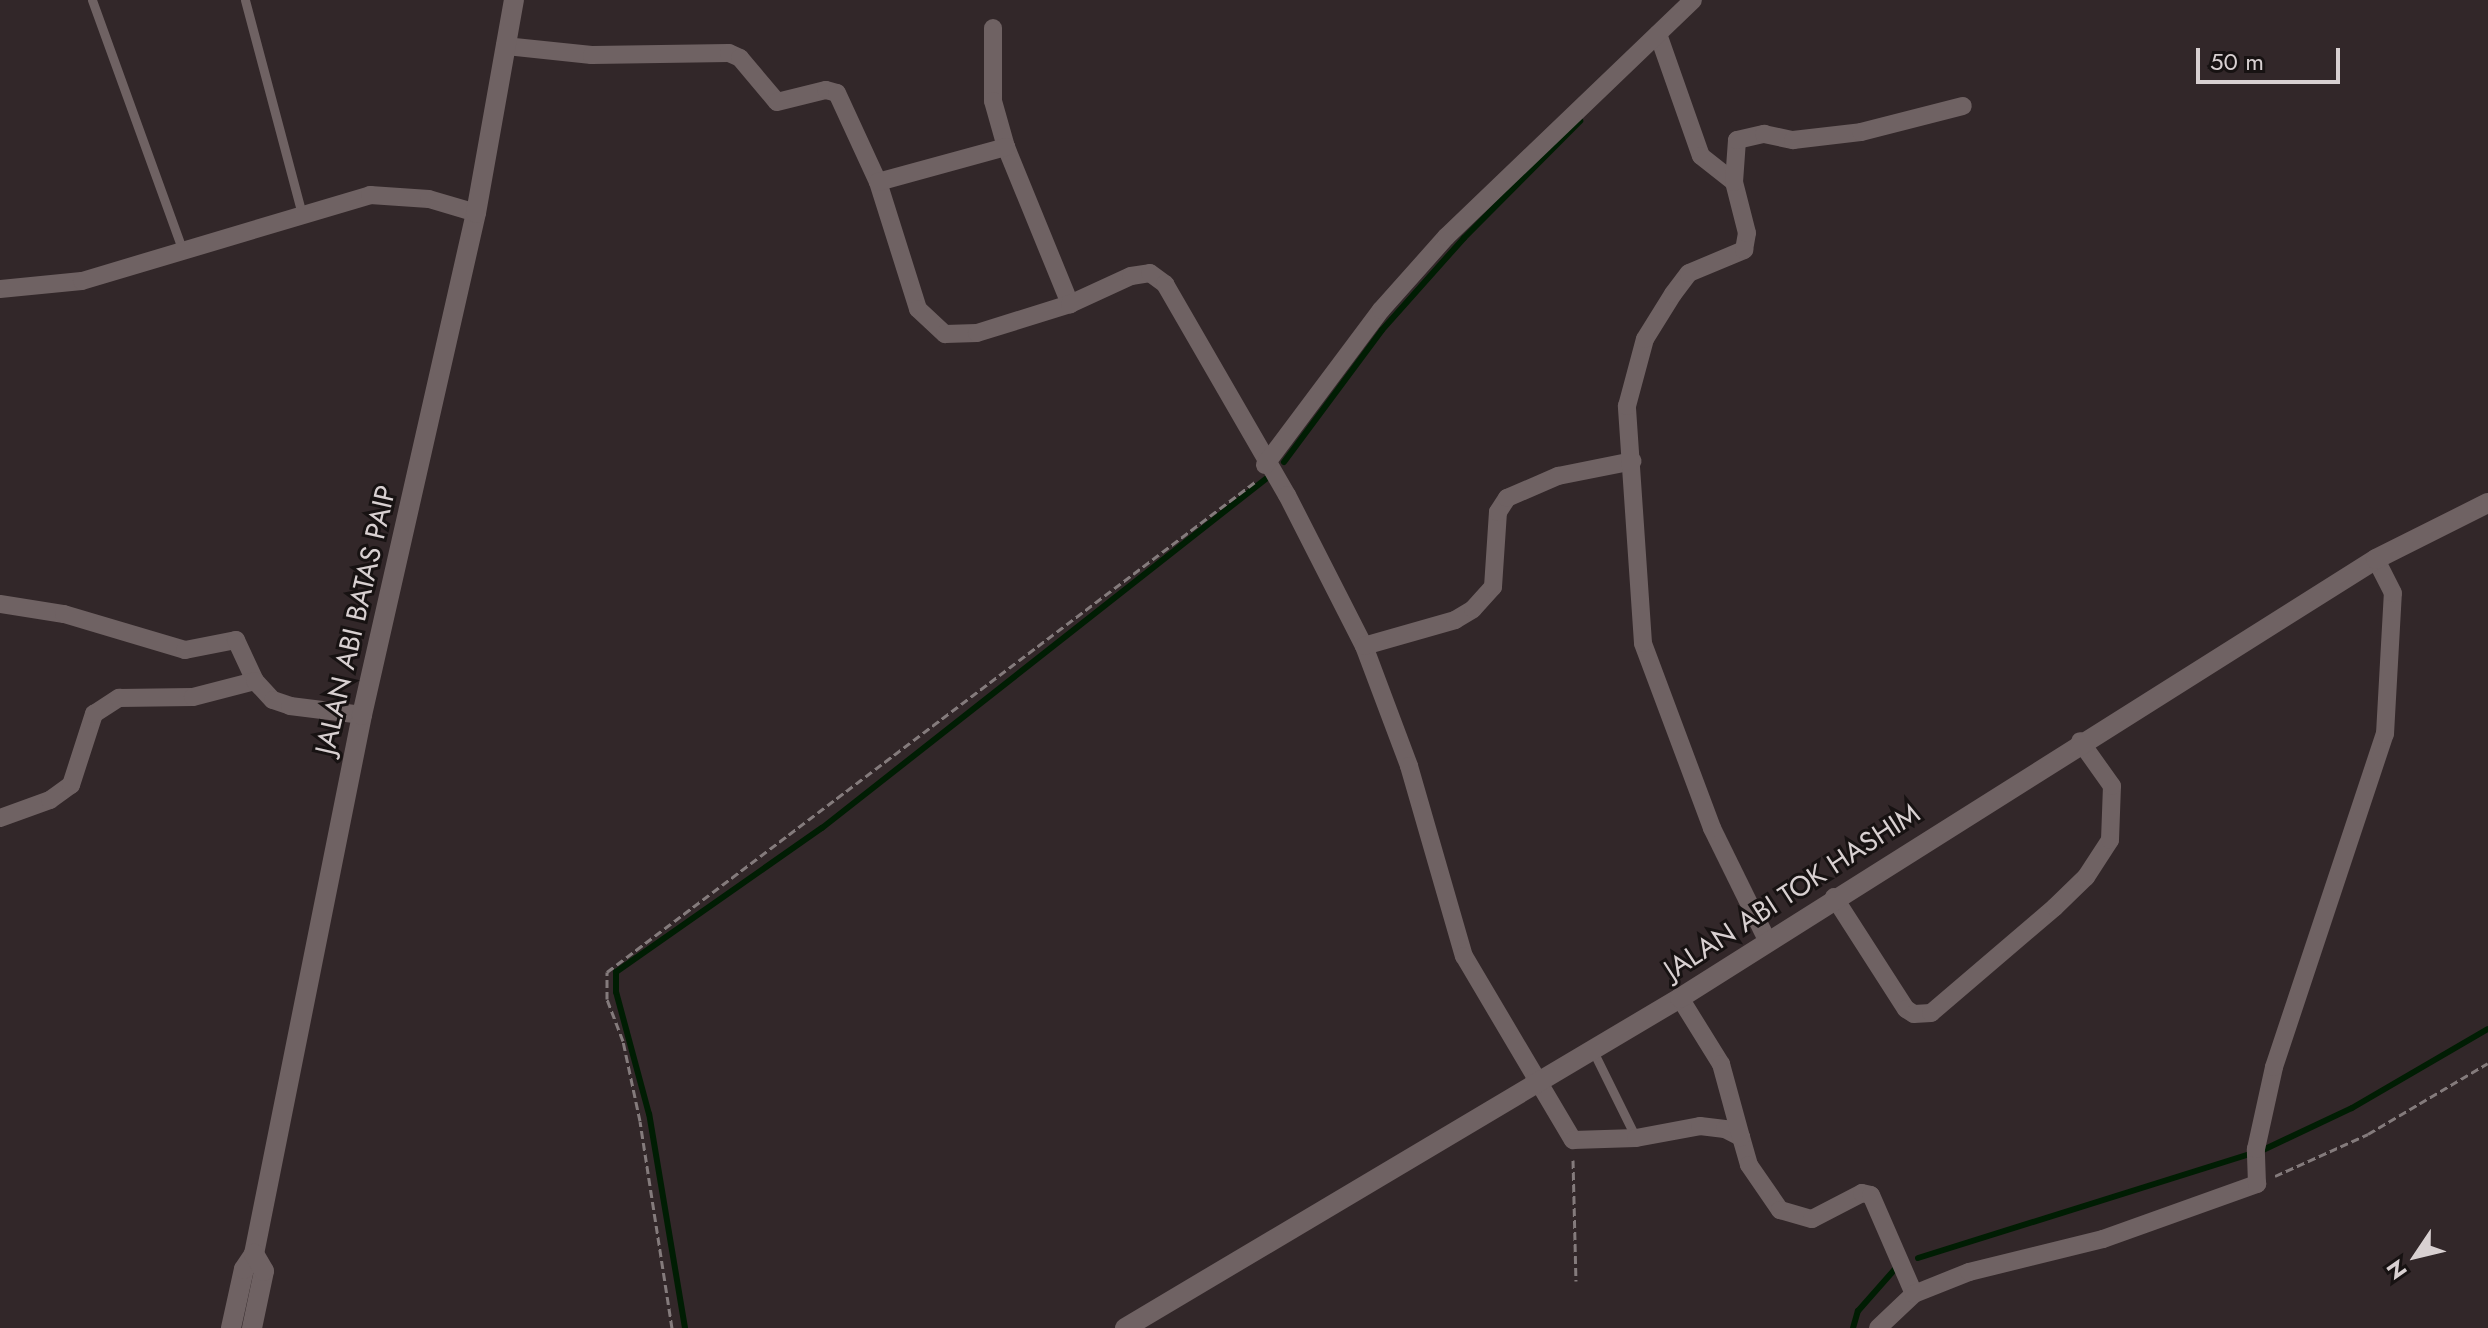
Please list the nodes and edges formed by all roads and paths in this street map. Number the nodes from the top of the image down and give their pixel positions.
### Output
1 (92, 0) edge
2 (245, 0) edge
3 (514, 0) edge
4 (1693, 0) edge
5 (993, 28) dead end
6 (1658, 34) junction
7 (505, 46) junction
8 (1963, 106) dead end
9 (1006, 147) junction
10 (878, 182) junction
11 (1734, 182) junction
12 (476, 213) junction
13 (302, 214) junction
14 (183, 252) junction
15 (0, 289) edge
16 (1070, 304) junction
17 (1633, 461) junction
18 (1265, 465) junction
19 (2488, 503) edge
20 (2376, 559) junction
21 (0, 604) edge
22 (1364, 646) junction
23 (255, 681) junction
24 (362, 715) junction
25 (2080, 741) junction
26 (0, 818) edge
27 (1834, 897) junction
28 (1768, 942) junction
29 (1680, 998) junction
30 (1592, 1049) junction
31 (2488, 1063) edge
32 (1536, 1080) junction
33 (1741, 1137) junction
34 (1636, 1138) junction
35 (1573, 1140) junction
36 (2256, 1178) junction
37 (254, 1254) junction
38 (1576, 1281) dead end
39 (1914, 1294) junction
40 (231, 1328) edge
41 (253, 1328) edge
42 (672, 1328) edge
43 (1125, 1328) edge
44 (1878, 1328) edge

1 - 14 lane
2 - 13 lane
3 - 7 main road, JALAN ABI BATAS PAIP
4 - 6 street
5 - 9 street
6 - 11 street
6 - 18 street
7 - 10 street
7 - 12 main road, JALAN ABI BATAS PAIP
8 - 11 street
9 - 10 street
9 - 16 street
10 - 16 street
11 - 17 street
12 - 13 street
12 - 24 main road, JALAN ABI BATAS PAIP
13 - 14 street
14 - 15 street
16 - 18 street
17 - 22 street
17 - 28 street
18 - 22 street
18 - 42 path
19 - 20 main road, JALAN ABI TOK HASHIM
20 - 25 main road, JALAN ABI TOK HASHIM
20 - 36 street
21 - 23 street
22 - 32 street
23 - 24 street
23 - 26 street
24 - 37 main road, JALAN ABI BATAS PAIP
25 - 27 main road, JALAN ABI TOK HASHIM
25 - 27 street
27 - 28 main road, JALAN ABI TOK HASHIM
28 - 29 main road, JALAN ABI TOK HASHIM
29 - 30 main road, JALAN ABI TOK HASHIM
29 - 33 street
30 - 32 main road, JALAN ABI TOK HASHIM
30 - 34 lane
31 - 36 path
32 - 35 street
32 - 43 main road, JALAN ABI TOK HASHIM
33 - 34 street
33 - 39 street
34 - 35 street
35 - 38 path
36 - 39 street
37 - 40 main road, JALAN ABI BATAS PAIP
37 - 41 main road, JALAN ABI BATAS PAIP
39 - 44 street

